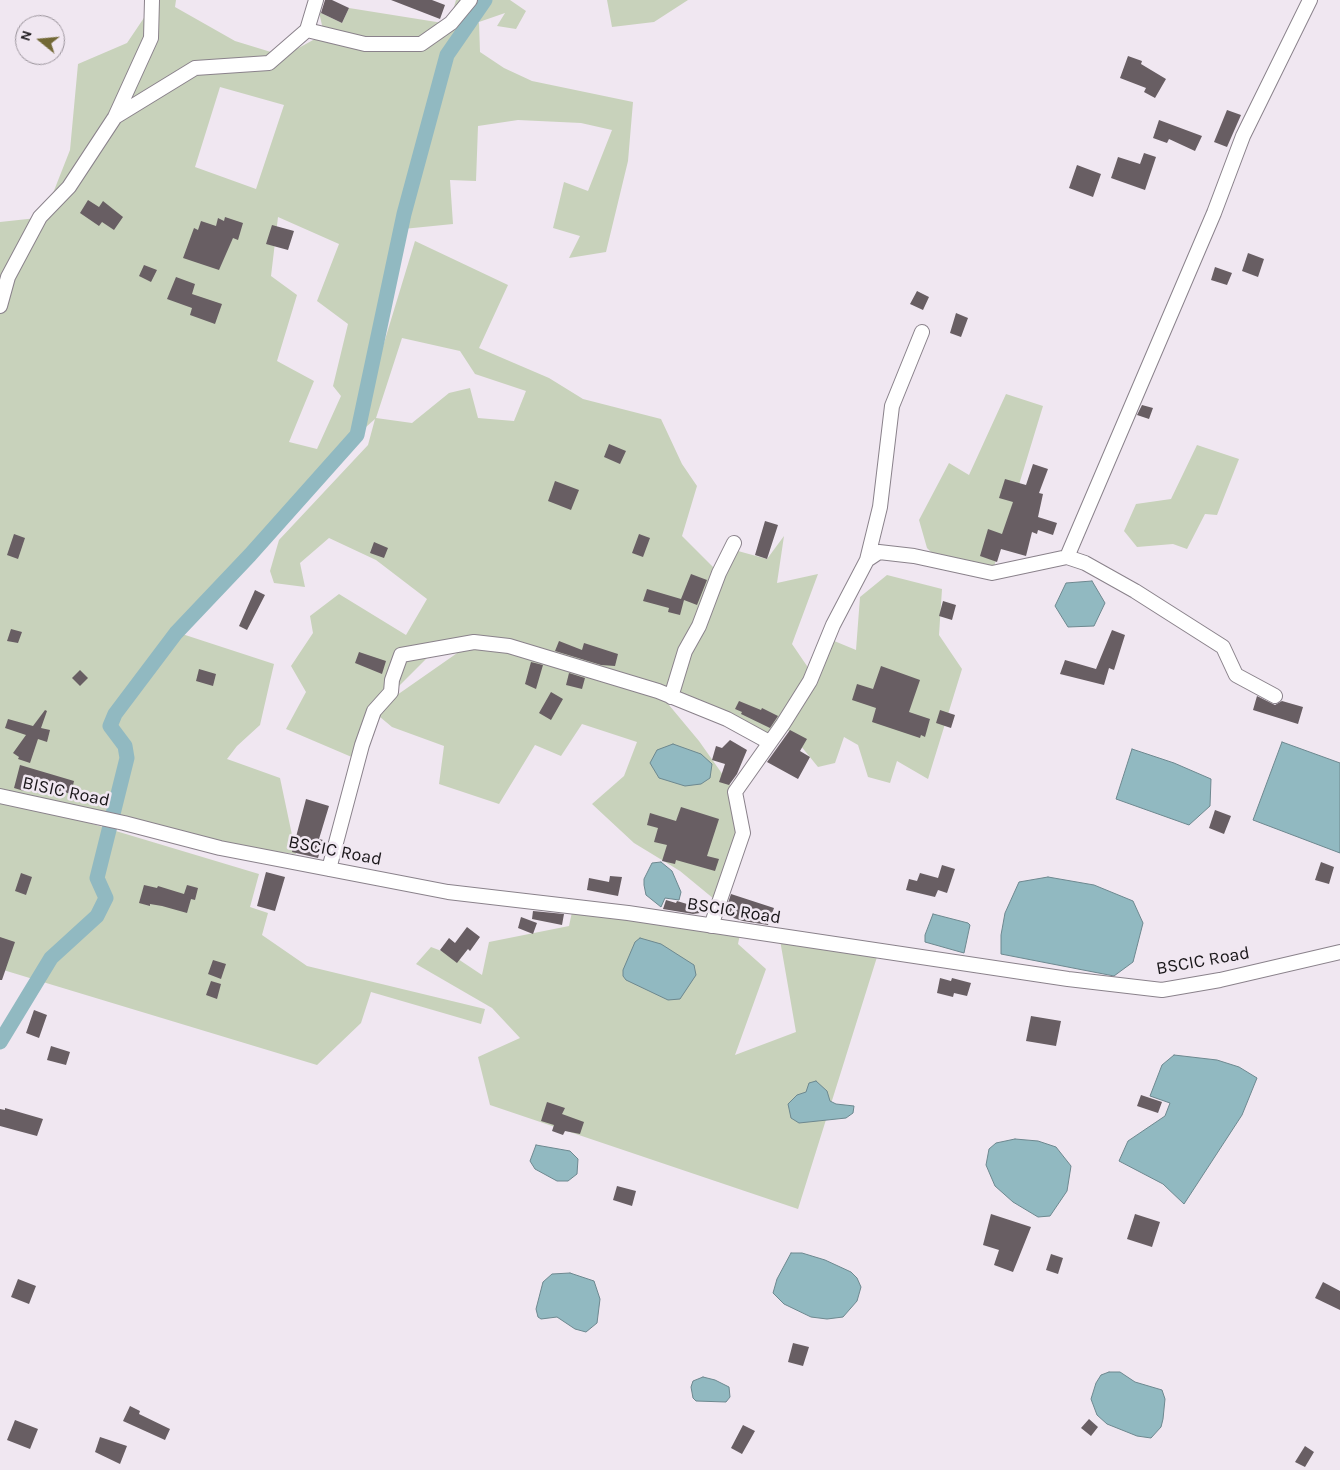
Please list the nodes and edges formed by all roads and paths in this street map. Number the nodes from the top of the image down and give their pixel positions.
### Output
1 (152, 0) edge
2 (316, 0) edge
3 (470, 0) edge
4 (1310, 0) edge
5 (307, 30) junction
6 (115, 117) junction
7 (0, 306) edge
8 (922, 332) dead end
9 (734, 543) dead end
10 (1068, 557) junction
11 (867, 560) junction
12 (670, 696) junction
13 (1276, 696) dead end
14 (769, 742) junction
15 (2, 800) edge
16 (124, 824) joint
17 (328, 869) junction
18 (711, 926) junction
19 (1340, 952) edge

1 - 6 street
2 - 5 street
3 - 5 street
4 - 10 street
5 - 6 street
6 - 7 street
8 - 11 street
9 - 12 street
10 - 11 street
10 - 13 street
11 - 14 street
12 - 14 street
12 - 17 street
14 - 18 street
15 - 16 street, BISIC Road
16 - 17 street, BSCIC Road
17 - 18 street, BSCIC Road
18 - 19 street, BSCIC Road

